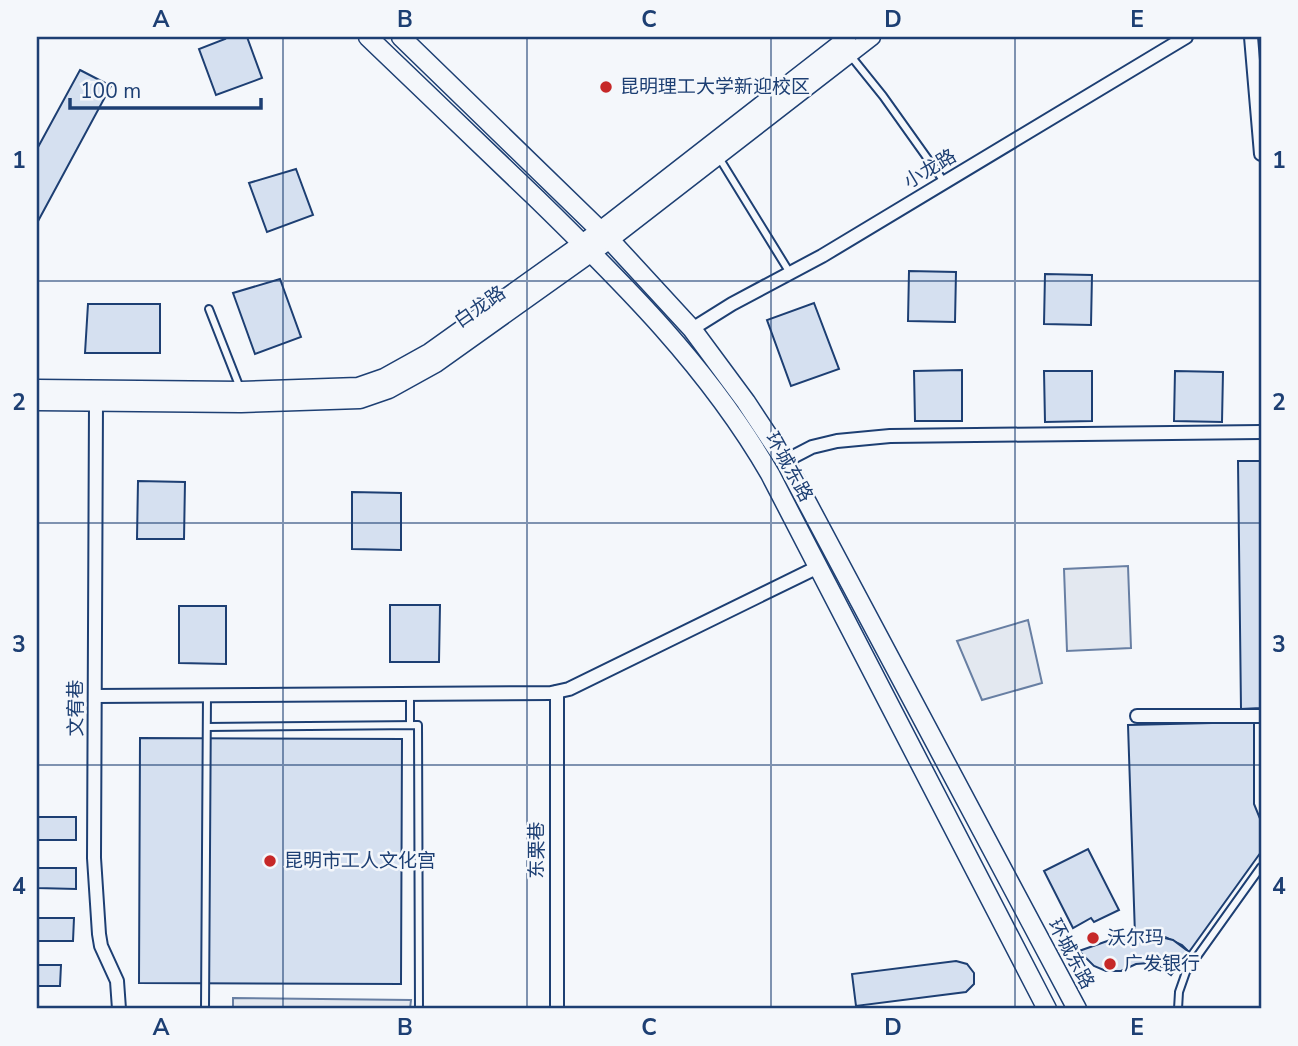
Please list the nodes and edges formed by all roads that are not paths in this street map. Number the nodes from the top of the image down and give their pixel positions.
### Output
1 (368, 37) edge
2 (401, 37) edge
3 (848, 37) edge
4 (872, 37) edge
5 (1186, 37) edge
6 (1251, 37) edge
7 (850, 54) junction
8 (718, 155) junction
9 (1261, 155) edge
10 (944, 183) junction
11 (605, 235) junction
12 (587, 248) junction
13 (790, 273) junction
14 (209, 309) dead end
15 (692, 329) junction
16 (37, 388) edge
17 (241, 390) junction
18 (37, 402) edge
19 (96, 403) junction
20 (1261, 432) edge
21 (785, 461) junction
22 (818, 567) junction
23 (557, 692) junction
24 (410, 694) junction
25 (95, 695) junction
26 (207, 695) junction
27 (1137, 716) dead end
28 (1261, 716) edge
29 (410, 725) junction
30 (207, 727) junction
31 (1261, 867) edge
32 (119, 1009) edge
33 (205, 1009) edge
34 (419, 1009) edge
35 (557, 1009) edge
36 (1047, 1009) edge
37 (1077, 1009) edge
38 (1178, 1009) edge

1 - 12 main road, 环城东路
2 - 11 main road, 环城东路
3 - 11 main road, 白龙路
4 - 7 main road, 白龙路
5 - 10 street, 小龙路
6 - 9 street
7 - 8 main road, 白龙路
7 - 10 lane
8 - 11 main road, 白龙路
8 - 13 lane
10 - 13 street, 小龙路
11 - 12 main road, 白龙路
11 - 15 main road, 环城东路
12 - 17 main road, 白龙路
12 - 19 main road, 白龙路
12 - 22 main road, 环城东路
13 - 15 street, 小龙路
14 - 17 lane
15 - 21 main road, 环城东路
16 - 17 main road, 白龙路
18 - 19 main road, 白龙路
19 - 25 street, 文宥巷
20 - 21 street
21 - 37 main road, 环城东路
22 - 23 street
22 - 36 main road, 环城东路
23 - 24 street
23 - 35 street, 东栗巷
24 - 26 street
24 - 29 lane
25 - 26 street
25 - 32 street, 文宥巷
26 - 30 lane
27 - 28 street
29 - 30 lane
29 - 34 lane
30 - 33 lane
31 - 38 lane

